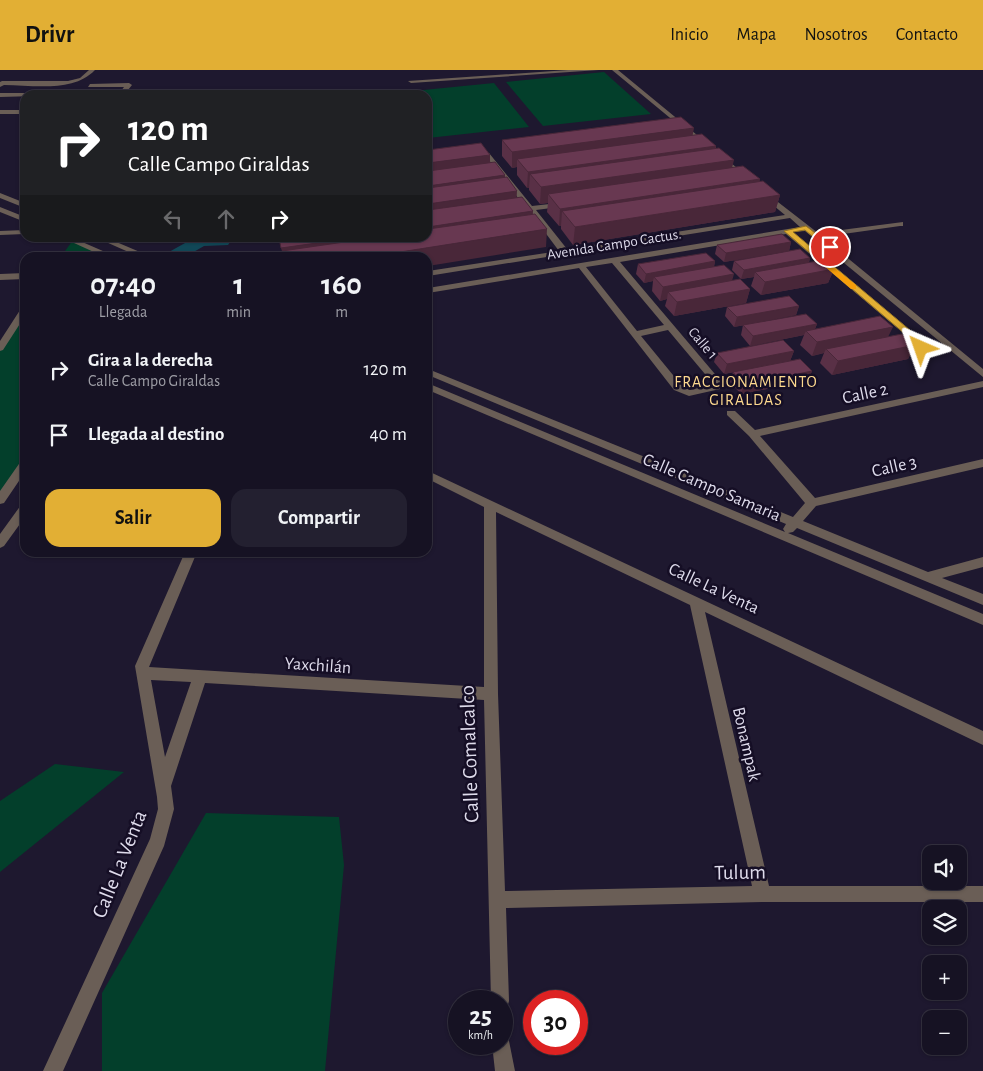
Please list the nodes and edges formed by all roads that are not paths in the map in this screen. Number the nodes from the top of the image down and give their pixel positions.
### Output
1 (92, 70) edge
2 (596, 70) edge
3 (615, 70) edge
4 (76, 74) dead end
5 (411, 81) dead end
6 (1, 82) edge
7 (76, 82) junction
8 (125, 90) edge
9 (0, 95) edge
10 (20, 95) edge
11 (0, 112) edge
12 (20, 112) edge
13 (708, 146) junction
14 (698, 147) edge
15 (487, 154) edge
16 (507, 174) junction
17 (494, 175) edge
18 (735, 178) edge
19 (751, 182) junction
20 (0, 196) edge
21 (569, 203) edge
22 (20, 204) edge
23 (0, 209) edge
24 (530, 209) junction
25 (502, 213) edge
26 (791, 216) junction
27 (20, 218) edge
28 (900, 224) dead end
29 (806, 228) junction
30 (787, 231) junction
31 (20, 232) edge
32 (0, 233) edge
33 (816, 236) junction
34 (77, 242) edge
35 (112, 242) edge
36 (101, 252) edge
37 (136, 252) edge
38 (564, 252) junction
39 (614, 260) junction
40 (581, 266) junction
41 (432, 273) edge
42 (20, 276) edge
43 (0, 277) edge
44 (432, 290) edge
45 (20, 317) edge
46 (670, 327) junction
47 (13, 328) junction
48 (0, 329) edge
49 (635, 334) junction
50 (0, 348) edge
51 (924, 358) dead end
52 (432, 374) edge
53 (983, 374) edge
54 (983, 384) edge
55 (432, 389) edge
56 (731, 413) dead end
57 (753, 434) junction
58 (983, 463) edge
59 (20, 471) edge
60 (432, 477) edge
61 (0, 500) edge
62 (812, 504) junction
63 (490, 505) junction
64 (20, 515) edge
65 (793, 522) junction
66 (784, 536) junction
67 (0, 543) edge
68 (188, 557) edge
69 (983, 562) edge
70 (927, 578) junction
71 (983, 600) edge
72 (696, 602) junction
73 (983, 620) edge
74 (142, 673) junction
75 (200, 676) junction
76 (490, 694) junction
77 (983, 738) edge
78 (163, 787) junction
79 (762, 894) junction
80 (983, 894) edge
81 (498, 900) junction
82 (500, 990) edge
83 (503, 1055) edge
84 (53, 1071) edge
85 (505, 1071) edge

1 - 7 street
2 - 5 street
3 - 13 street
4 - 6 street
6 - 7 street
7 - 8 street
9 - 10 street
11 - 12 street
13 - 14 street
13 - 19 street
15 - 16 street
16 - 17 street
16 - 24 street
18 - 19 street
19 - 26 street
20 - 22 street
21 - 24 street
23 - 27 street
24 - 25 street
24 - 38 street
26 - 29 street
26 - 38 street
28 - 33 street
29 - 30 street, Avenida Campo Cactus.
29 - 33 street
30 - 39 street, Avenida Campo Cactus.
30 - 51 street
31 - 32 street
33 - 53 street
34 - 36 street
35 - 37 street
38 - 41 street
39 - 40 street, Avenida Campo Cactus.
39 - 46 street, Calle 1
40 - 44 street, Avenida Campo Cactus.
40 - 49 street, Calle 1
42 - 43 street
45 - 47 street
46 - 49 street
46 - 49 street, Calle 1
47 - 48 street
47 - 50 street
52 - 65 street, Calle Campo Samaria
54 - 57 street, Calle 2
55 - 66 street, Calle Campo Samaria
56 - 57 street
57 - 62 street
58 - 62 street, Calle 3
59 - 61 street
60 - 63 street, Calle La Venta
62 - 65 street
63 - 72 street, Calle La Venta
63 - 76 street, Calle Comalcalco
64 - 67 street
65 - 66 street
65 - 70 street, Calle Campo Samaria
66 - 73 street, Calle Campo Samaria
68 - 74 street, Calle La Venta
69 - 70 street
70 - 71 street, Calle Campo Samaria
72 - 77 street, Calle La Venta
72 - 79 street, Bonampak
74 - 75 street, Yaxchilán
74 - 78 street, Calle La Venta
75 - 76 street, Yaxchilán
75 - 78 street
76 - 81 street, Calle Comalcalco
78 - 84 street, Calle La Venta
79 - 80 street, Tulum
79 - 81 street, Tulum
81 - 82 street, Calle Comalcalco
83 - 85 street

